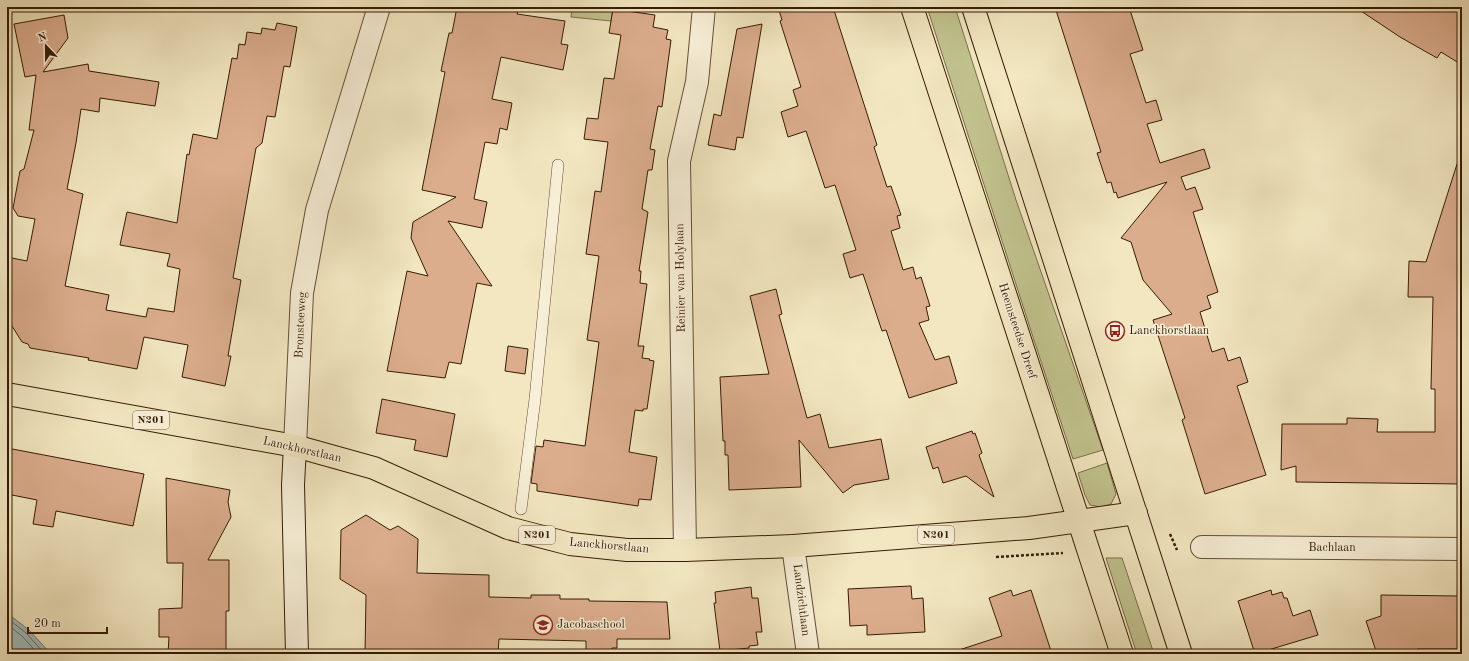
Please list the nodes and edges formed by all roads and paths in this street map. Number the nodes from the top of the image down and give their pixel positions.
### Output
1 (379, 7) edge
2 (704, 7) edge
3 (912, 7) edge
4 (972, 7) edge
5 (558, 165) dead end
6 (7, 394) edge
7 (295, 446) junction
8 (521, 509) dead end
9 (1136, 513) junction
10 (1079, 520) junction
11 (793, 546) junction
12 (1202, 547) dead end
13 (1462, 549) edge
14 (685, 550) junction
15 (297, 654) edge
16 (808, 654) edge
17 (1122, 654) edge
18 (1181, 654) edge

1 - 7 street, Bronsteeweg
2 - 14 street, Reinier van Holylaan
3 - 10 main road, Heemsteedse Dreef
4 - 9 main road
5 - 8 lane
6 - 7 main road, Lanckhorstlaan / N201
7 - 14 main road, Lanckhorstlaan / N201
7 - 15 street, Bronsteeweg
9 - 10 main road, Lanckhorstlaan / N201
9 - 18 main road
10 - 11 main road, Lanckhorstlaan / N201
10 - 17 main road, Heemsteedse Dreef
11 - 14 main road, Lanckhorstlaan / N201
11 - 16 street, Landzichtlaan
12 - 13 street, Bachlaan

